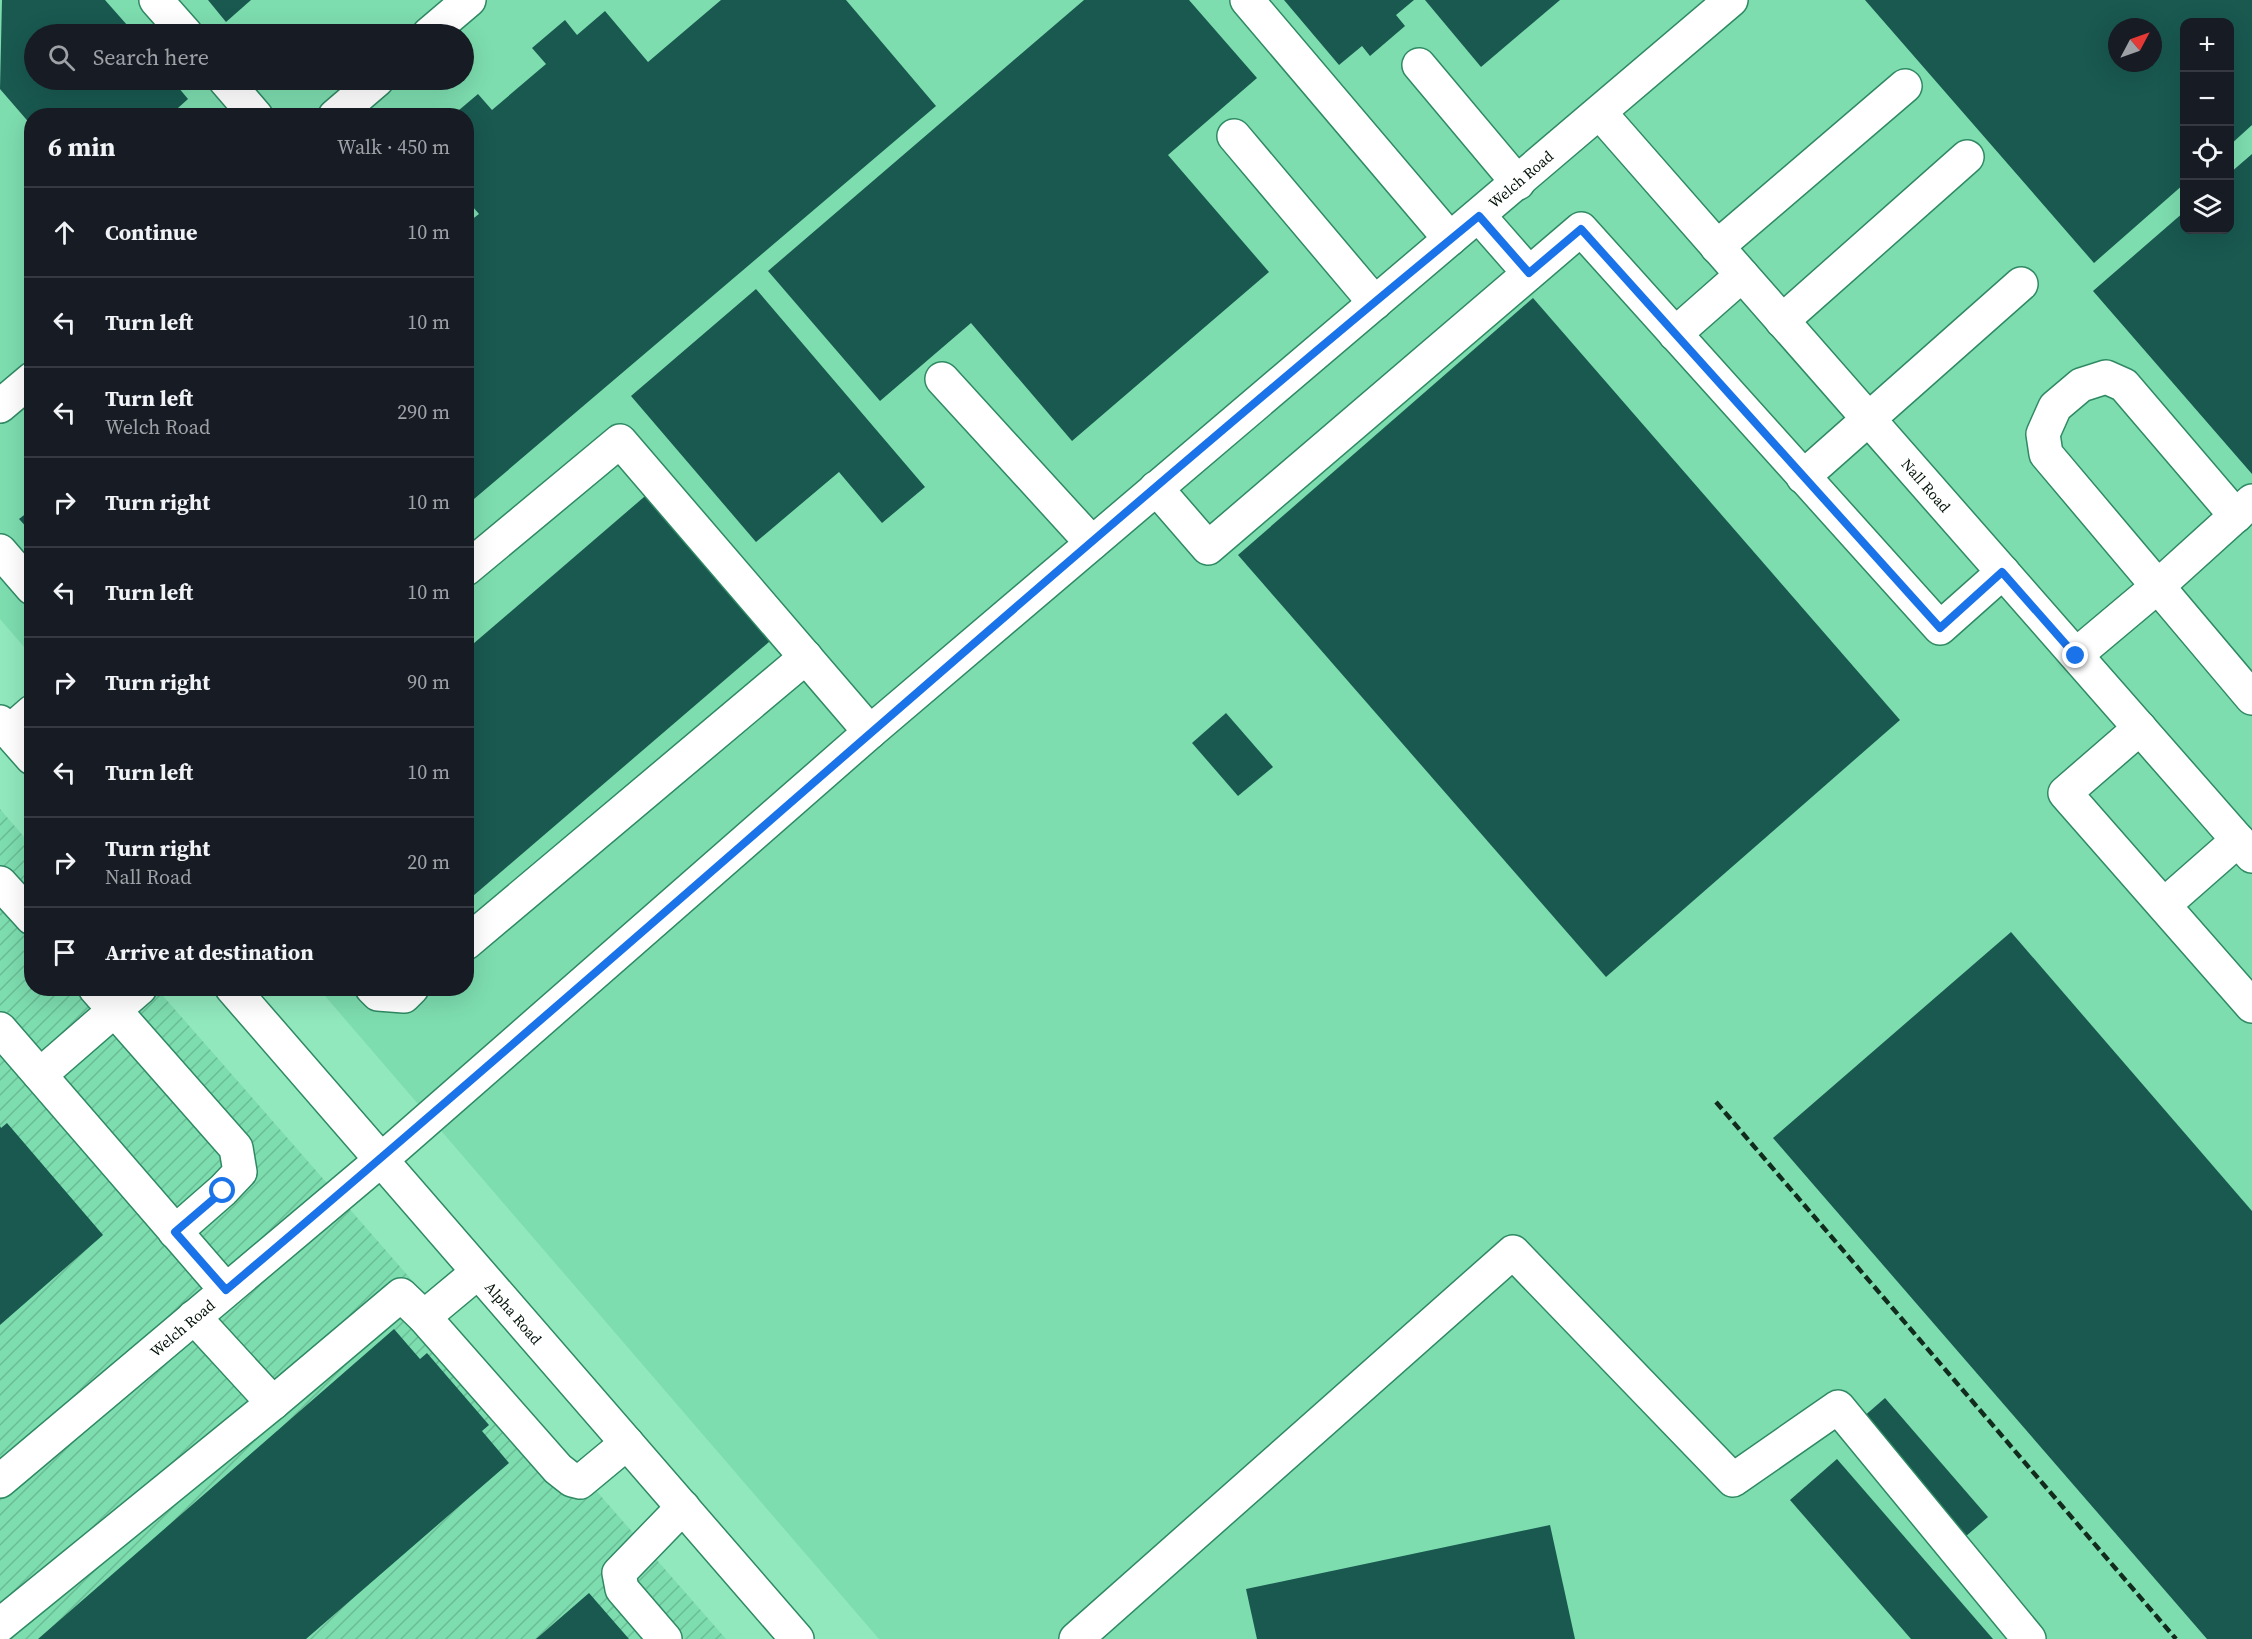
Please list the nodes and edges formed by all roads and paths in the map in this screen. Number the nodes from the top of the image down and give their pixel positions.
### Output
1 (156, 0) edge
2 (469, 0) edge
3 (1247, 0) edge
4 (1731, 0) edge
5 (177, 24) edge
6 (441, 24) edge
7 (1419, 65) dead end
8 (1905, 86) dead end
9 (234, 90) edge
10 (365, 90) edge
11 (249, 108) edge
12 (344, 108) edge
13 (1600, 113) junction
14 (1234, 136) dead end
15 (1966, 157) dead end
16 (1518, 183) junction
17 (1479, 216) junction
18 (1450, 239) junction
19 (1717, 247) junction
20 (1529, 273) junction
21 (1742, 275) junction
22 (2021, 284) dead end
23 (1376, 303) junction
24 (1782, 321) junction
25 (1675, 334) junction
26 (942, 379) dead end
27 (24, 386) edge
28 (0, 406) edge
29 (1869, 420) junction
30 (1803, 477) junction
31 (1156, 488) junction
32 (2244, 509) edge
33 (1092, 543) junction
34 (0, 551) edge
35 (474, 562) edge
36 (2002, 572) junction
37 (24, 579) edge
38 (2157, 587) junction
39 (2076, 656) junction
40 (806, 657) junction
41 (2252, 698) edge
42 (14, 722) edge
43 (2140, 728) junction
44 (870, 732) junction
45 (24, 742) edge
46 (2245, 848) edge
47 (0, 883) edge
48 (2164, 905) junction
49 (24, 909) edge
50 (474, 936) edge
51 (239, 996) edge
52 (105, 999) edge
53 (2252, 1005) edge
54 (0, 1029) edge
55 (40, 1075) junction
56 (381, 1160) junction
57 (175, 1232) junction
58 (478, 1272) junction
59 (226, 1290) junction
60 (194, 1317) junction
61 (424, 1317) junction
62 (273, 1403) junction
63 (627, 1443) junction
64 (0, 1481) edge
65 (683, 1507) junction
66 (0, 1625) edge
67 (665, 1639) edge
68 (797, 1639) edge
69 (1076, 1639) edge
70 (2030, 1639) edge

1 - 5 street
2 - 6 street
3 - 18 street
4 - 13 street, Welch Road
7 - 16 street
8 - 19 street
9 - 11 street
10 - 12 street
13 - 16 street, Welch Road
13 - 19 street, Nall Road
14 - 23 street
15 - 24 street
16 - 17 street, Welch Road
17 - 18 street, Welch Road
17 - 20 street
18 - 23 street, Welch Road
19 - 21 street, Nall Road
20 - 25 street
20 - 31 street
21 - 24 street, Nall Road
21 - 25 street
22 - 29 street
23 - 31 street, Welch Road
24 - 29 street, Nall Road
25 - 30 street
26 - 33 street
27 - 28 street
29 - 30 street
29 - 36 street, Nall Road
30 - 36 street
31 - 33 street, Welch Road
32 - 38 street
32 - 38 street
33 - 44 street, Welch Road
34 - 37 street
35 - 40 street
36 - 39 street, Nall Road
38 - 39 street
38 - 41 street
39 - 43 street, Nall Road
40 - 44 street
40 - 50 street
42 - 45 street
43 - 46 street, Nall Road
43 - 48 street
44 - 56 street, Welch Road
46 - 48 street
47 - 49 street
48 - 53 street
51 - 56 street, Alpha Road
52 - 55 street
52 - 57 street
54 - 55 street
55 - 57 street
56 - 58 street, Alpha Road
56 - 59 street, Welch Road
57 - 59 street
58 - 61 street
58 - 63 street, Alpha Road
59 - 60 street, Welch Road
60 - 62 street
60 - 64 street, Welch Road
61 - 62 street
61 - 63 street
62 - 66 street
63 - 65 street, Alpha Road
65 - 67 street
65 - 68 street, Alpha Road
69 - 70 street

